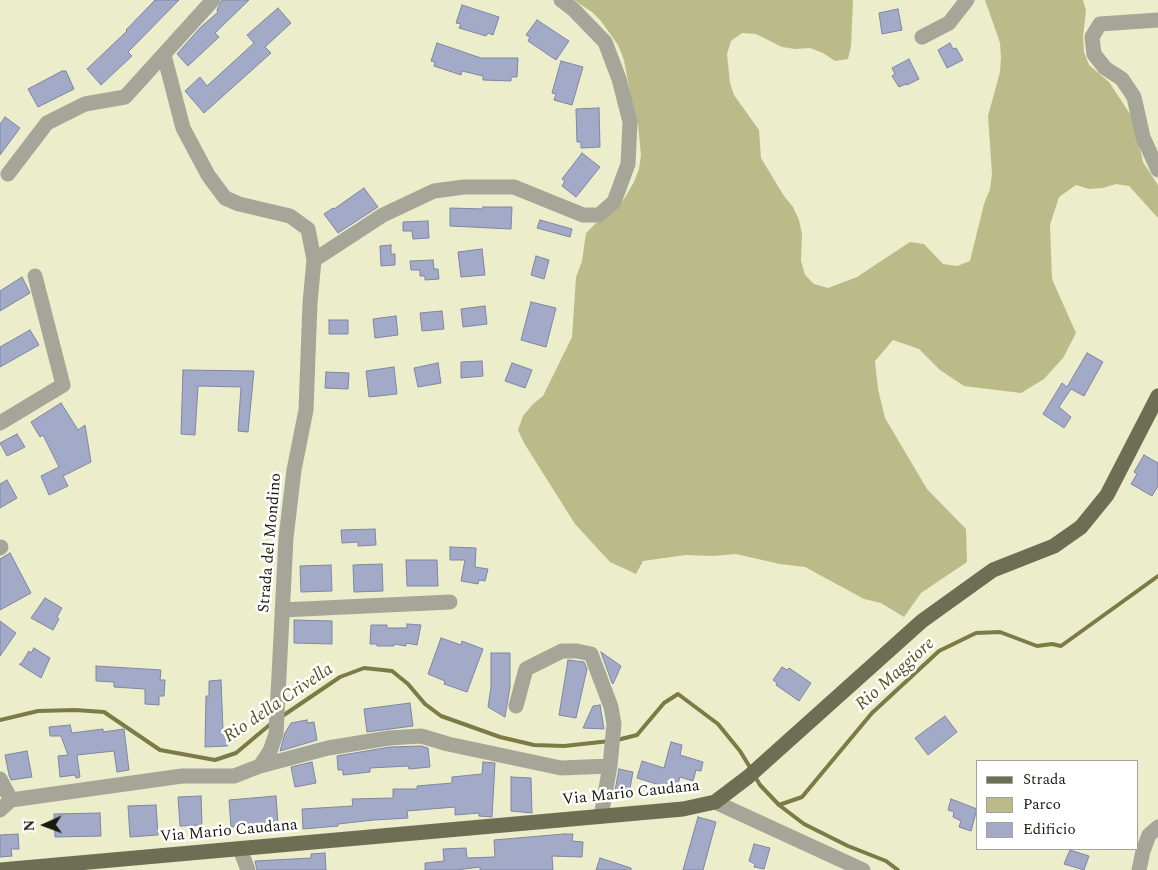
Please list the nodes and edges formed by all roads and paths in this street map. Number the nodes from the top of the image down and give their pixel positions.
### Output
1 (213, 0) edge
2 (561, 0) edge
3 (967, 0) edge
4 (1158, 20) edge
5 (922, 37) dead end
6 (164, 55) junction
7 (1158, 170) edge
8 (8, 174) dead end
9 (314, 260) junction
10 (35, 276) dead end
11 (1158, 396) edge
12 (0, 423) edge
13 (450, 602) dead end
14 (282, 610) junction
15 (516, 706) dead end
16 (260, 766) junction
17 (610, 766) junction
18 (0, 779) edge
19 (715, 802) junction
20 (5, 805) edge
21 (601, 816) junction
22 (1158, 827) edge
23 (240, 849) junction
24 (845, 866) edge
25 (0, 870) edge
26 (248, 870) edge
27 (863, 870) edge
28 (1139, 870) edge

1 - 6 street
2 - 9 street
3 - 5 street
4 - 7 street
6 - 8 street
6 - 9 street, Strada del Mondino
9 - 14 street, Strada del Mondino
10 - 12 street
11 - 19 main road, Via Mario Caudana
13 - 14 street
14 - 16 street, Strada del Mondino
15 - 17 street
16 - 17 street
16 - 20 street
17 - 21 street
18 - 20 street
19 - 21 main road, Via Mario Caudana
19 - 24 street
21 - 23 main road, Via Mario Caudana
22 - 28 street
23 - 25 main road, Via Mario Caudana
23 - 26 street
24 - 27 street

